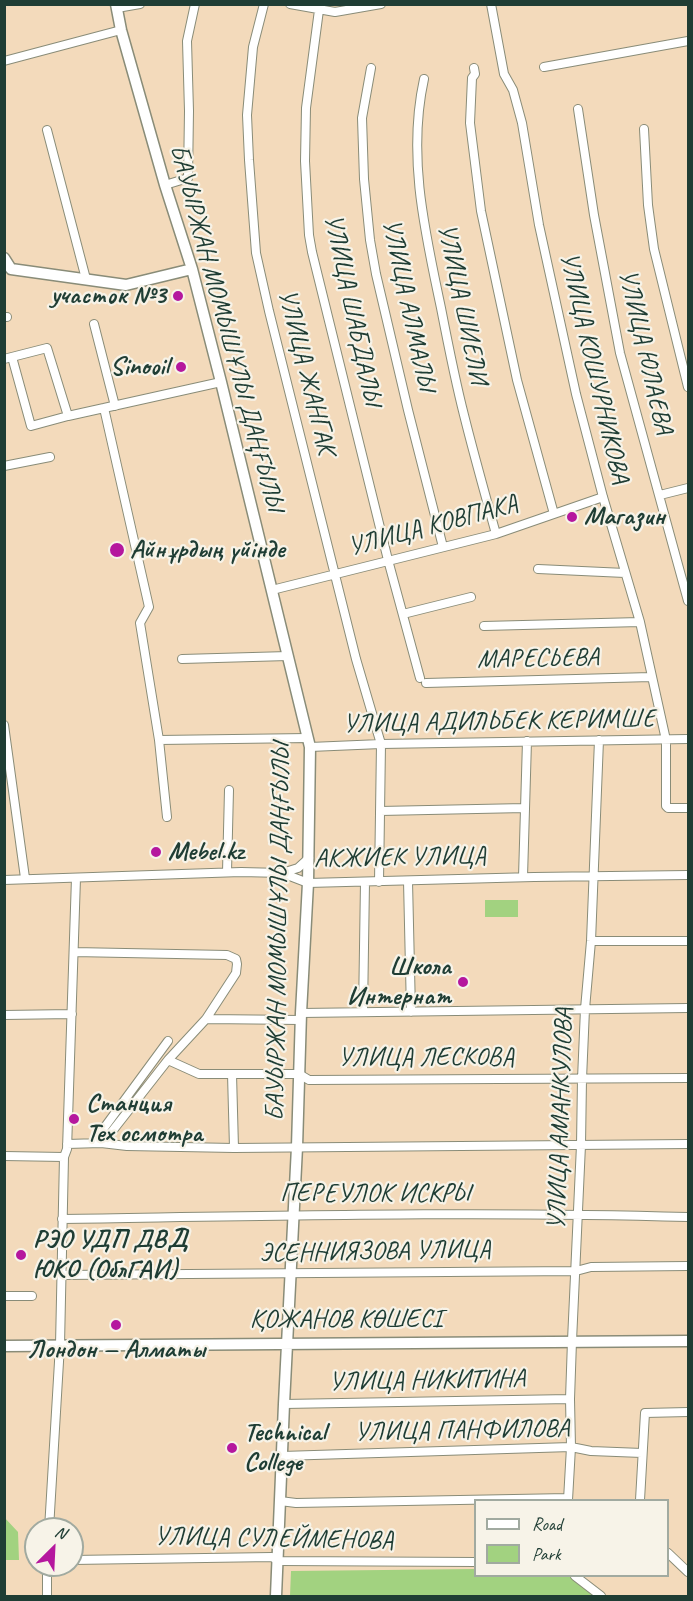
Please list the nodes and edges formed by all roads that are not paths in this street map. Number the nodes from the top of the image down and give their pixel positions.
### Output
1 (140, 4) edge
2 (195, 4) edge
3 (264, 4) edge
4 (290, 4) edge
5 (381, 4) edge
6 (491, 4) edge
7 (117, 6) edge
8 (319, 7) edge
9 (121, 30) junction
10 (688, 41) edge
11 (4, 61) edge
12 (544, 67) dead end
13 (371, 68) dead end
14 (474, 68) dead end
15 (424, 79) dead end
16 (578, 109) dead end
17 (644, 129) dead end
18 (47, 130) dead end
19 (165, 185) junction
20 (4, 258) edge
21 (192, 269) junction
22 (86, 279) junction
23 (94, 324) dead end
24 (8, 358) edge
25 (221, 382) junction
26 (688, 387) edge
27 (115, 406) junction
28 (104, 408) junction
29 (68, 416) junction
30 (50, 457) dead end
31 (4, 465) edge
32 (688, 488) edge
33 (660, 495) junction
34 (603, 497) junction
35 (554, 514) junction
36 (496, 534) junction
37 (442, 547) junction
38 (388, 560) junction
39 (538, 569) dead end
40 (625, 573) junction
41 (336, 574) junction
42 (272, 590) junction
43 (471, 597) dead end
44 (688, 601) edge
45 (403, 614) junction
46 (640, 622) junction
47 (484, 626) dead end
48 (288, 656) junction
49 (182, 659) dead end
50 (651, 677) junction
51 (423, 680) joint
52 (4, 724) edge
53 (688, 739) edge
54 (159, 740) junction
55 (599, 740) junction
56 (666, 740) junction
57 (527, 741) junction
58 (309, 742) junction
59 (381, 744) junction
60 (8, 779) edge
61 (229, 790) dead end
62 (525, 808) junction
63 (688, 808) edge
64 (380, 811) junction
65 (166, 818) dead end
66 (309, 858) junction
67 (227, 872) junction
68 (282, 873) junction
69 (688, 875) edge
70 (523, 877) junction
71 (594, 877) junction
72 (25, 878) junction
73 (76, 878) junction
74 (4, 880) edge
75 (408, 881) junction
76 (365, 882) junction
77 (379, 882) junction
78 (308, 883) junction
79 (591, 941) junction
80 (688, 941) edge
81 (74, 952) junction
82 (688, 1008) edge
83 (585, 1009) junction
84 (363, 1012) junction
85 (411, 1012) junction
86 (72, 1014) junction
87 (4, 1015) edge
88 (301, 1017) junction
89 (206, 1019) junction
90 (168, 1041) dead end
91 (168, 1060) junction
92 (232, 1074) junction
93 (299, 1074) junction
94 (688, 1078) edge
95 (582, 1079) junction
96 (97, 1143) junction
97 (67, 1144) junction
98 (688, 1144) edge
99 (581, 1145) junction
100 (297, 1147) junction
101 (234, 1148) junction
102 (4, 1156) edge
103 (64, 1157) junction
104 (578, 1214) junction
105 (294, 1216) junction
106 (688, 1217) edge
107 (62, 1219) junction
108 (688, 1266) edge
109 (576, 1271) junction
110 (61, 1275) junction
111 (291, 1275) junction
112 (4, 1296) edge
113 (32, 1296) dead end
114 (572, 1341) junction
115 (688, 1341) edge
116 (288, 1343) junction
117 (60, 1345) junction
118 (4, 1346) edge
119 (570, 1399) junction
120 (284, 1404) junction
121 (688, 1412) edge
122 (571, 1447) junction
123 (642, 1453) junction
124 (282, 1456) junction
125 (568, 1499) edge
126 (640, 1499) edge
127 (474, 1500) edge
128 (280, 1501) junction
129 (50, 1517) edge
130 (669, 1554) edge
131 (84, 1560) edge
132 (278, 1561) junction
133 (474, 1562) edge
134 (688, 1572) edge
135 (47, 1577) edge
136 (578, 1577) edge
137 (47, 1596) edge
138 (276, 1596) edge
139 (602, 1596) edge

1 - 7 street
2 - 19 street
3 - 41 street, УЛИЦА ЖАНГАК
4 - 8 street
5 - 8 street
6 - 34 street, УЛИЦА КОШУРНИКОВА
7 - 9 main road, БАУЫРЖАН МОМЫШҰЛЫ ДАҢҒЫЛЫ
8 - 38 street, УЛИЦА ШАБДАЛЫ
9 - 11 street
9 - 19 main road, БАУЫРЖАН МОМЫШҰЛЫ ДАҢҒЫЛЫ
10 - 12 street
13 - 37 street, УЛИЦА АЛМАЛЫ
14 - 35 street
15 - 36 street, УЛИЦА ШИЕЛИ
16 - 33 street, УЛИЦА ЮЛАЕВА
17 - 26 street
18 - 22 street
19 - 21 main road, БАУЫРЖАН МОМЫШҰЛЫ ДАҢҒЫЛЫ
20 - 22 main road
21 - 22 main road
21 - 25 main road, БАУЫРЖАН МОМЫШҰЛЫ ДАҢҒЫЛЫ
23 - 27 street
24 - 29 street
24 - 29 street
25 - 27 street
25 - 42 main road, БАУЫРЖАН МОМЫШҰЛЫ ДАҢҒЫЛЫ
27 - 28 street
28 - 29 street
28 - 54 street
30 - 31 street
32 - 33 street
33 - 44 street, УЛИЦА ЮЛАЕВА
34 - 35 street, УЛИЦА КОВПАКА
34 - 40 street, УЛИЦА КОШУРНИКОВА
35 - 36 street, УЛИЦА КОВПАКА
36 - 37 street, УЛИЦА КОВПАКА
37 - 38 street, УЛИЦА КОВПАКА
38 - 41 street, УЛИЦА КОВПАКА
38 - 45 street, УЛИЦА ШАБДАЛЫ
39 - 40 street
40 - 46 street, УЛИЦА КОШУРНИКОВА
41 - 42 street, УЛИЦА КОВПАКА
41 - 59 street, УЛИЦА ЖАНГАК
42 - 48 main road, БАУЫРЖАН МОМЫШҰЛЫ ДАҢҒЫЛЫ
43 - 45 street
45 - 51 street, УЛИЦА ШАБДАЛЫ
46 - 47 street
46 - 50 street, УЛИЦА КОШУРНИКОВА
48 - 49 street
48 - 58 main road, БАУЫРЖАН МОМЫШҰЛЫ ДАҢҒЫЛЫ
50 - 51 street, МАРЕСЬЕВА
50 - 56 street, УЛИЦА КОШУРНИКОВА
52 - 60 street
53 - 56 street, УЛИЦА АДИЛЬБЕК КЕРИМШЕ
54 - 58 street, УЛИЦА АДИЛЬБЕК КЕРИМШЕ
54 - 65 street
55 - 56 street, УЛИЦА АДИЛЬБЕК КЕРИМШЕ
55 - 57 street, УЛИЦА АДИЛЬБЕК КЕРИМШЕ
55 - 71 street, УЛИЦА АМАНКУЛОВА
56 - 63 street, УЛИЦА КОШУРНИКОВА
57 - 59 street, УЛИЦА АДИЛЬБЕК КЕРИМШЕ
57 - 62 street
58 - 59 street, УЛИЦА АДИЛЬБЕК КЕРИМШЕ
58 - 66 main road, БАУЫРЖАН МОМЫШҰЛЫ ДАҢҒЫЛЫ
59 - 64 street, УЛИЦА ЖАНГАК
60 - 72 street
61 - 67 street
62 - 64 street
62 - 70 street
64 - 77 street, УЛИЦА ЖАНГАК
66 - 68 street
66 - 78 main road, БАУЫРЖАН МОМЫШҰЛЫ ДАҢҒЫЛЫ
67 - 68 street, АКЖИЕК УЛИЦА
67 - 73 street, АКЖИЕК УЛИЦА
68 - 78 street, АКЖИЕК УЛИЦА
69 - 71 street, АКЖИЕК УЛИЦА
70 - 71 street, АКЖИЕК УЛИЦА
70 - 75 street, АКЖИЕК УЛИЦА
71 - 79 street, УЛИЦА АМАНКУЛОВА
72 - 73 street, АКЖИЕК УЛИЦА
72 - 74 street, АКЖИЕК УЛИЦА
73 - 81 street
75 - 77 street, АКЖИЕК УЛИЦА
75 - 85 street
76 - 77 street, АКЖИЕК УЛИЦА
76 - 78 street, АКЖИЕК УЛИЦА
76 - 84 street
78 - 88 main road, БАУЫРЖАН МОМЫШҰЛЫ ДАҢҒЫЛЫ
79 - 80 street
79 - 83 street, УЛИЦА АМАНКУЛОВА
81 - 86 street
81 - 89 street
82 - 83 street
83 - 85 street
83 - 95 street, УЛИЦА АМАНКУЛОВА
84 - 85 street
84 - 88 street
86 - 87 street
86 - 97 street
88 - 89 street
88 - 93 main road, БАУЫРЖАН МОМЫШҰЛЫ ДАҢҒЫЛЫ
89 - 91 street
90 - 96 street
91 - 92 street, УЛИЦА ЛЕСКОВА
91 - 96 street
92 - 93 street, УЛИЦА ЛЕСКОВА
92 - 101 street
93 - 95 street, УЛИЦА ЛЕСКОВА
93 - 100 main road, БАУЫРЖАН МОМЫШҰЛЫ ДАҢҒЫЛЫ
94 - 95 street, УЛИЦА ЛЕСКОВА
95 - 99 street, УЛИЦА АМАНКУЛОВА
96 - 97 street
96 - 101 street
97 - 103 street
98 - 99 street
99 - 100 street
99 - 104 street, УЛИЦА АМАНКУЛОВА
100 - 101 street
100 - 105 main road, БАУЫРЖАН МОМЫШҰЛЫ ДАҢҒЫЛЫ
102 - 103 street
103 - 107 street
104 - 105 street, ПЕРЕУЛОК ИСКРЫ
104 - 106 street, ПЕРЕУЛОК ИСКРЫ
104 - 109 street, УЛИЦА АМАНКУЛОВА
105 - 107 street, ПЕРЕУЛОК ИСКРЫ
105 - 111 main road, БАУЫРЖАН МОМЫШҰЛЫ ДАҢҒЫЛЫ
107 - 110 street
108 - 109 street, ЭСЕННИЯЗОВА УЛИЦА
109 - 111 street, ЭСЕННИЯЗОВА УЛИЦА
109 - 114 street, УЛИЦА АМАНКУЛОВА
110 - 111 street, ЭСЕННИЯЗОВА УЛИЦА
110 - 117 street
111 - 116 main road, БАУЫРЖАН МОМЫШҰЛЫ ДАҢҒЫЛЫ
112 - 113 street
114 - 115 main road, ҚОЖАНОВ КӨШЕСІ
114 - 116 main road, ҚОЖАНОВ КӨШЕСІ
114 - 119 street, УЛИЦА АМАНКУЛОВА
116 - 117 main road, ҚОЖАНОВ КӨШЕСІ
116 - 120 main road, БАУЫРЖАН МОМЫШҰЛЫ ДАҢҒЫЛЫ
117 - 118 main road, ҚОЖАНОВ КӨШЕСІ
117 - 129 street
119 - 120 street, УЛИЦА НИКИТИНА
119 - 122 street, УЛИЦА АМАНКУЛОВА
120 - 124 main road, БАУЫРЖАН МОМЫШҰЛЫ ДАҢҒЫЛЫ
121 - 123 street
122 - 123 street, УЛИЦА ПАНФИЛОВА
122 - 124 street, УЛИЦА ПАНФИЛОВА
122 - 125 street, УЛИЦА АМАНКУЛОВА
123 - 126 street
124 - 128 main road, БАУЫРЖАН МОМЫШҰЛЫ ДАҢҒЫЛЫ
127 - 128 street
128 - 132 main road, БАУЫРЖАН МОМЫШҰЛЫ ДАҢҒЫЛЫ
130 - 134 street
131 - 132 street, УЛИЦА СУЛЕЙМЕНОВА
132 - 133 street, УЛИЦА СУЛЕЙМЕНОВА
132 - 138 main road, БАУЫРЖАН МОМЫШҰЛЫ ДАҢҒЫЛЫ
135 - 137 street
136 - 139 street

